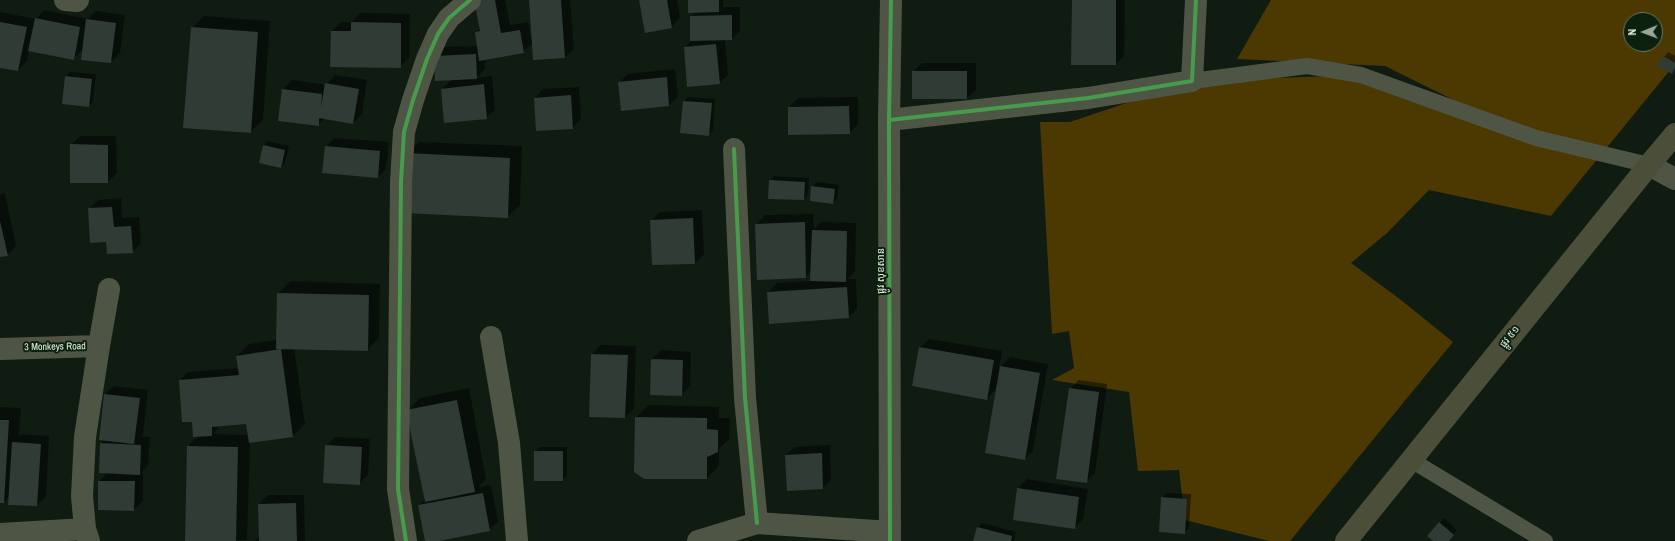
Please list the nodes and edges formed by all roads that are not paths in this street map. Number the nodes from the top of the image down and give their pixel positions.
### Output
1 (65, 0) edge
2 (78, 0) edge
3 (470, 0) edge
4 (891, 0) edge
5 (1196, 0) edge
6 (1192, 81) junction
7 (889, 120) junction
8 (1675, 134) edge
9 (734, 149) dead end
10 (1649, 165) junction
11 (1675, 179) edge
12 (109, 289) dead end
13 (491, 337) dead end
14 (99, 346) junction
15 (0, 349) edge
16 (1411, 460) junction
17 (757, 523) junction
18 (0, 534) edge
19 (87, 535) edge
20 (890, 536) edge
21 (406, 541) edge
22 (517, 541) edge
23 (698, 541) edge
24 (1346, 541) edge
25 (1545, 541) edge

1 - 2 street
3 - 21 street
4 - 7 street, ផ្លូវ សុខសាន
5 - 6 street
6 - 7 street
6 - 10 lane
7 - 20 street, ផ្លូវ សុខសាន
8 - 10 main road, ផ្លូវ ៥១
9 - 17 street
10 - 11 street
10 - 16 main road, ផ្លូវ ៥១
12 - 14 street, 3 Monkeys Road
13 - 22 street
14 - 15 street, 3 Monkeys Road
14 - 19 street
16 - 24 main road, ផ្លូវ ៥១
16 - 25 lane
17 - 20 street
17 - 23 street
18 - 19 street

